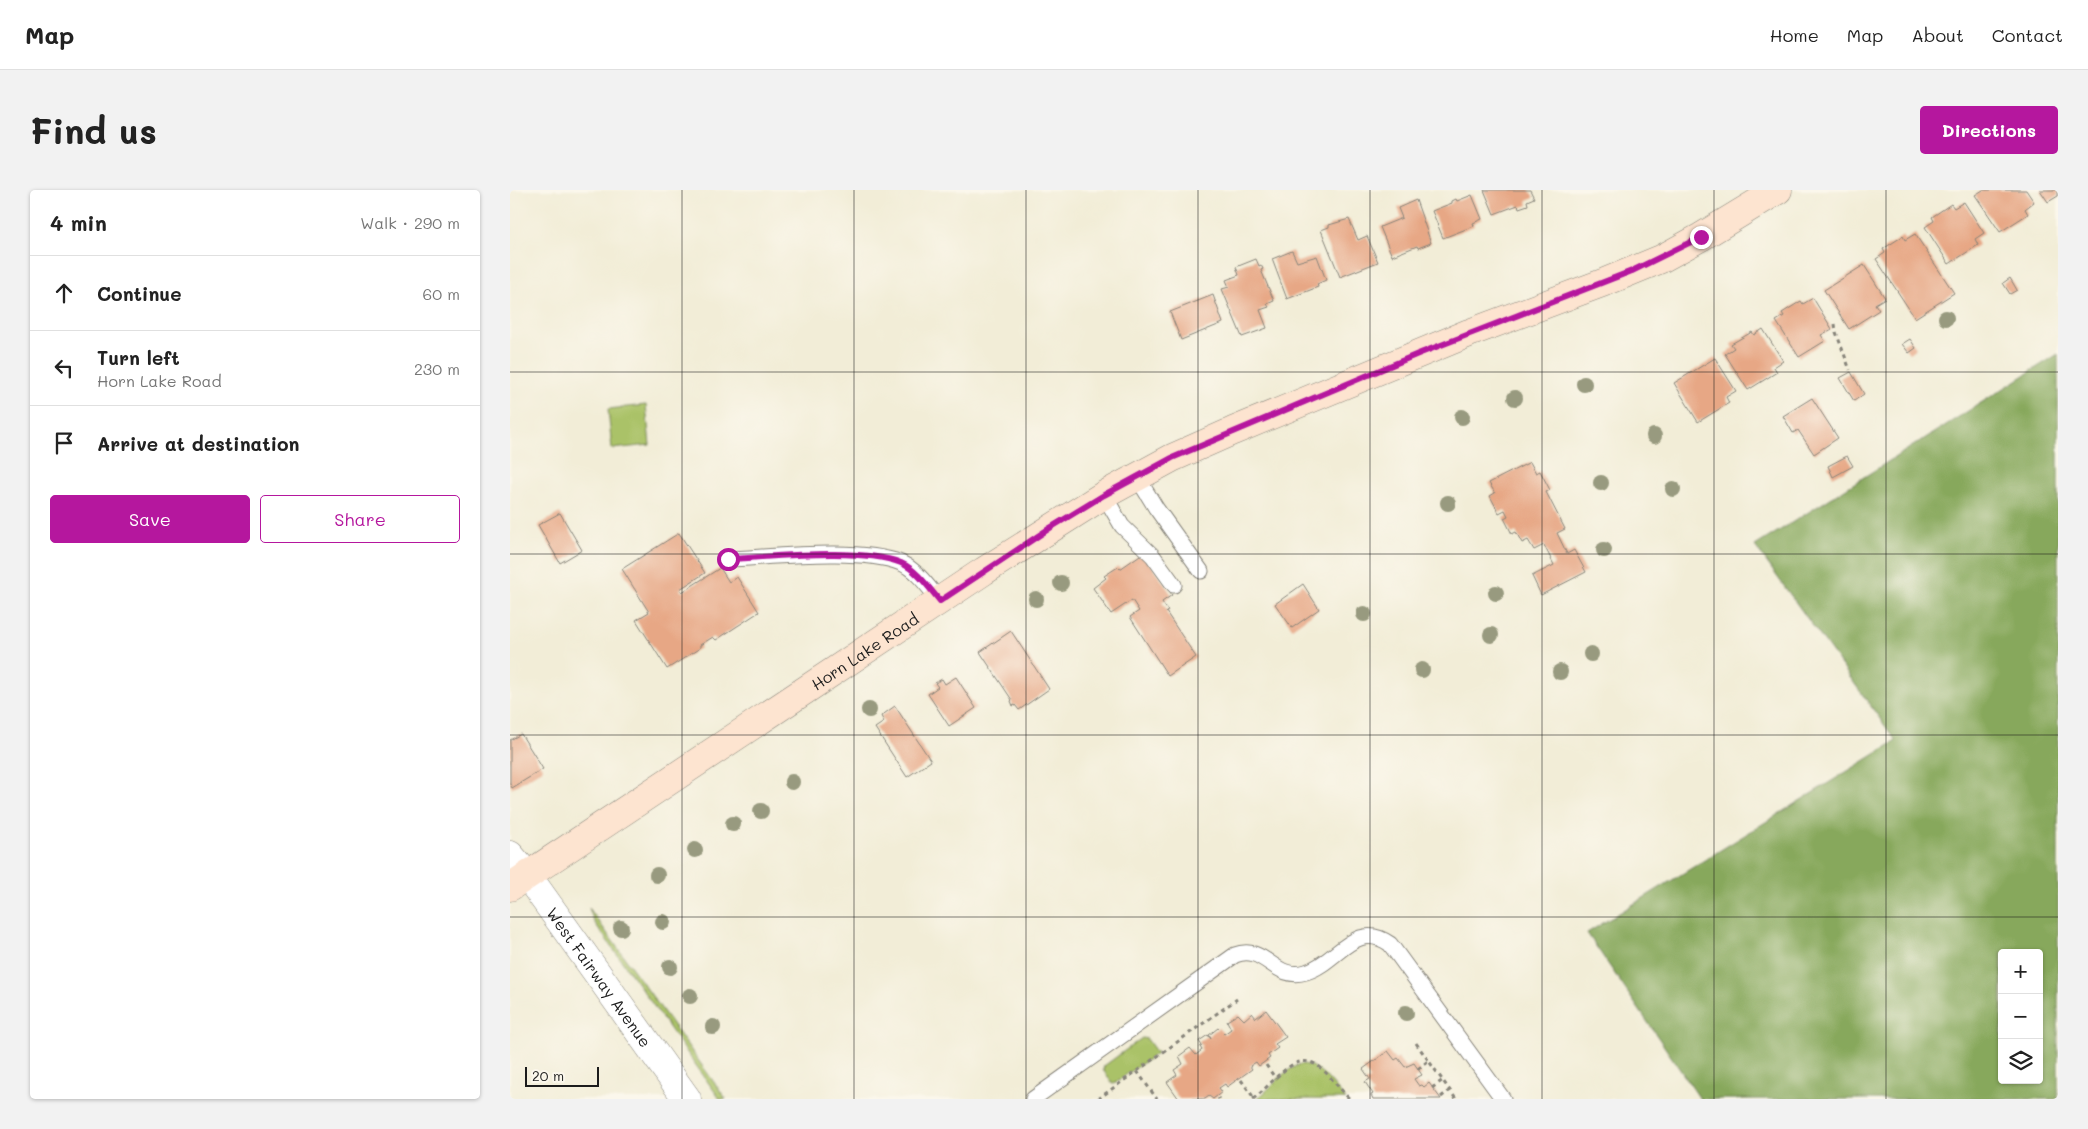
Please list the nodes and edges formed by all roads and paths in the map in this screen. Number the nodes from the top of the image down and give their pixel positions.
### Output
1 (1778, 190) edge
2 (1835, 324) dead end
3 (1850, 370) dead end
4 (1137, 477) junction
5 (1104, 495) junction
6 (728, 559) dead end
7 (1201, 571) dead end
8 (1174, 585) dead end
9 (940, 601) junction
10 (510, 855) edge
11 (518, 881) edge
12 (1237, 999) dead end
13 (1416, 1042) dead end
14 (1428, 1061) junction
15 (1266, 1065) dead end
16 (1418, 1069) dead end
17 (1137, 1071) junction
18 (1276, 1079) junction
19 (1241, 1080) dead end
20 (1443, 1080) junction
21 (1432, 1088) dead end
22 (1450, 1090) junction
23 (1441, 1097) dead end
24 (1253, 1098) edge
25 (687, 1099) edge
26 (1033, 1099) edge
27 (1098, 1099) edge
28 (1157, 1099) edge
29 (1350, 1099) edge
30 (1456, 1099) edge
31 (1503, 1099) edge

1 - 4 main road, Horn Lake Road
2 - 3 path
4 - 5 main road, Horn Lake Road
4 - 7 lane
5 - 8 lane
5 - 9 main road, Horn Lake Road
6 - 9 lane
9 - 11 main road, Horn Lake Road
10 - 11 street, West Fairway Avenue
11 - 25 street, West Fairway Avenue
12 - 17 path
13 - 14 path
14 - 16 path
14 - 20 path
15 - 18 path
17 - 27 path
17 - 28 path
18 - 24 path
18 - 29 path
19 - 24 path
20 - 21 path
20 - 22 path
22 - 23 path
22 - 30 path
26 - 31 lane

